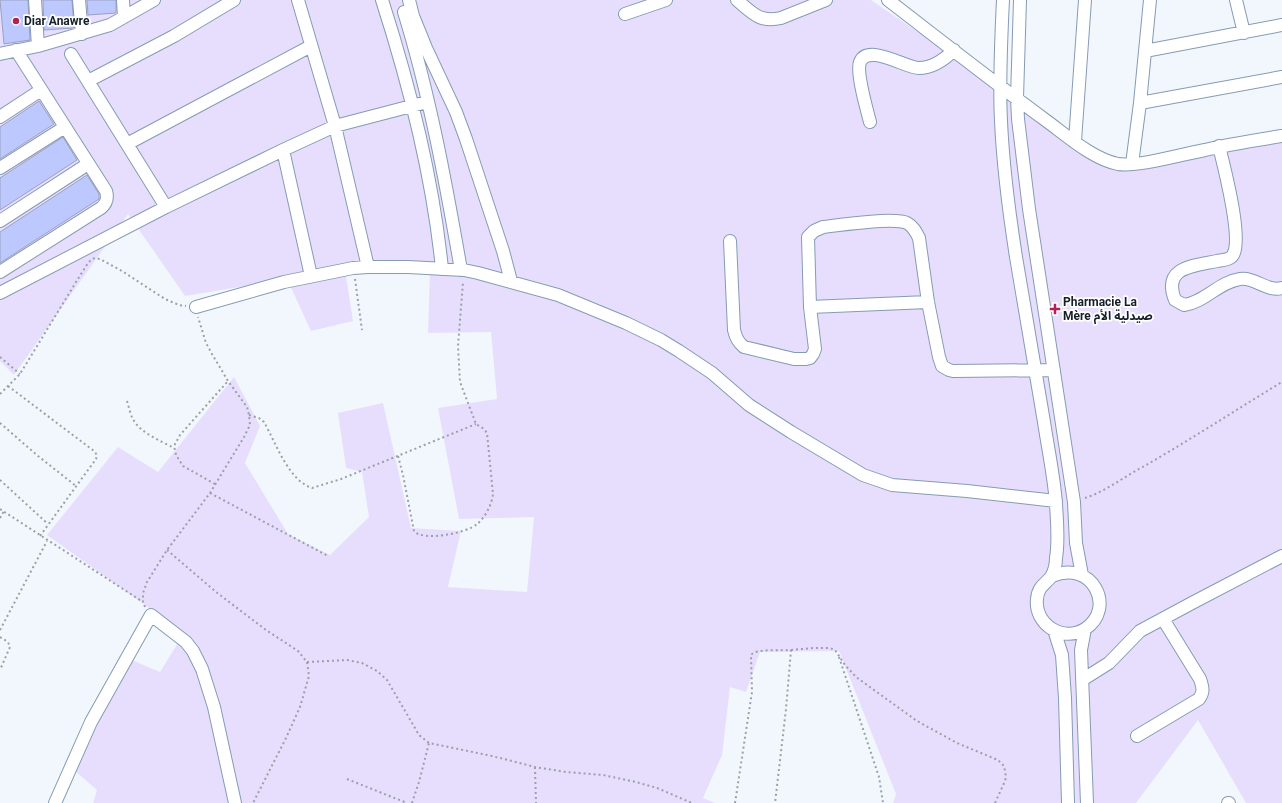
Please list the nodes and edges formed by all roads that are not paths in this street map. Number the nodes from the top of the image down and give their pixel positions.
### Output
1 (34, 0) edge
2 (79, 0) edge
3 (123, 0) edge
4 (154, 0) edge
5 (234, 0) edge
6 (298, 0) edge
7 (382, 0) edge
8 (400, 0) edge
9 (409, 0) edge
10 (666, 0) edge
11 (737, 0) edge
12 (826, 0) edge
13 (888, 0) edge
14 (1003, 0) edge
15 (1020, 0) edge
16 (1085, 0) edge
17 (1150, 0) edge
18 (1236, 0) edge
19 (625, 14) dead end
20 (124, 17) junction
21 (1282, 25) edge
22 (1244, 33) junction
23 (82, 34) junction
24 (38, 46) junction
25 (312, 46) junction
26 (16, 50) junction
27 (954, 50) junction
28 (1145, 51) junction
29 (0, 54) edge
30 (71, 54) dead end
31 (1282, 77) edge
32 (88, 81) junction
33 (1001, 87) junction
34 (41, 90) junction
35 (1017, 98) junction
36 (427, 102) junction
37 (1140, 103) junction
38 (412, 106) junction
39 (0, 117) edge
40 (870, 122) dead end
41 (335, 126) junction
42 (65, 127) junction
43 (1282, 136) edge
44 (1075, 141) junction
45 (127, 144) junction
46 (1219, 146) junction
47 (283, 150) junction
48 (88, 164) junction
49 (1132, 164) junction
50 (0, 168) edge
51 (166, 207) junction
52 (0, 221) edge
53 (730, 241) dead end
54 (368, 266) junction
55 (442, 269) junction
56 (463, 270) junction
57 (0, 272) edge
58 (311, 276) junction
59 (511, 281) junction
60 (1282, 288) edge
61 (0, 293) edge
62 (928, 302) junction
63 (196, 307) road end
64 (810, 307) junction
65 (1036, 370) junction
66 (1054, 370) junction
67 (1056, 501) junction
68 (1282, 556) edge
69 (1082, 575) junction
70 (1052, 576) junction
71 (1163, 619) junction
72 (1084, 629) junction
73 (1054, 630) junction
74 (1082, 680) junction
75 (1137, 736) dead end
76 (55, 803) edge
77 (235, 803) edge
78 (1068, 803) edge
79 (1087, 803) edge

1 - 24 street
2 - 23 street
3 - 20 street
4 - 20 street
5 - 32 street
6 - 25 street
7 - 38 street
8 - 36 street
9 - 59 street
10 - 19 street
11 - 12 street
13 - 27 street
14 - 33 street
15 - 35 street
16 - 44 street
17 - 28 street
18 - 22 street
20 - 23 street
21 - 22 street
22 - 28 street
23 - 24 street
24 - 26 street
25 - 41 street
25 - 45 street
26 - 29 street
26 - 34 street
27 - 33 street
27 - 40 street
28 - 37 street
30 - 32 street
31 - 37 street
32 - 45 street
33 - 35 street
33 - 65 street
34 - 39 street
34 - 42 street
35 - 44 street
35 - 66 street
36 - 38 street
36 - 56 street
37 - 49 street
38 - 41 street
38 - 55 street
41 - 47 street
41 - 54 street
42 - 48 street
42 - 50 street
43 - 46 street
44 - 49 street
45 - 51 street
46 - 49 street
46 - 60 street
47 - 51 street
47 - 58 street
48 - 52 street
48 - 57 street
51 - 61 street
53 - 64 street
54 - 55 street
54 - 58 street
55 - 56 street
56 - 59 street
58 - 63 street
59 - 67 street
62 - 64 street
62 - 64 street
62 - 65 street
65 - 66 street
65 - 67 street
66 - 69 street
67 - 70 street
68 - 71 street
69 - 70 street
69 - 72 street
70 - 73 street
71 - 74 street
71 - 75 street
72 - 73 street
72 - 74 street
73 - 78 street
74 - 79 street
76 - 77 street

